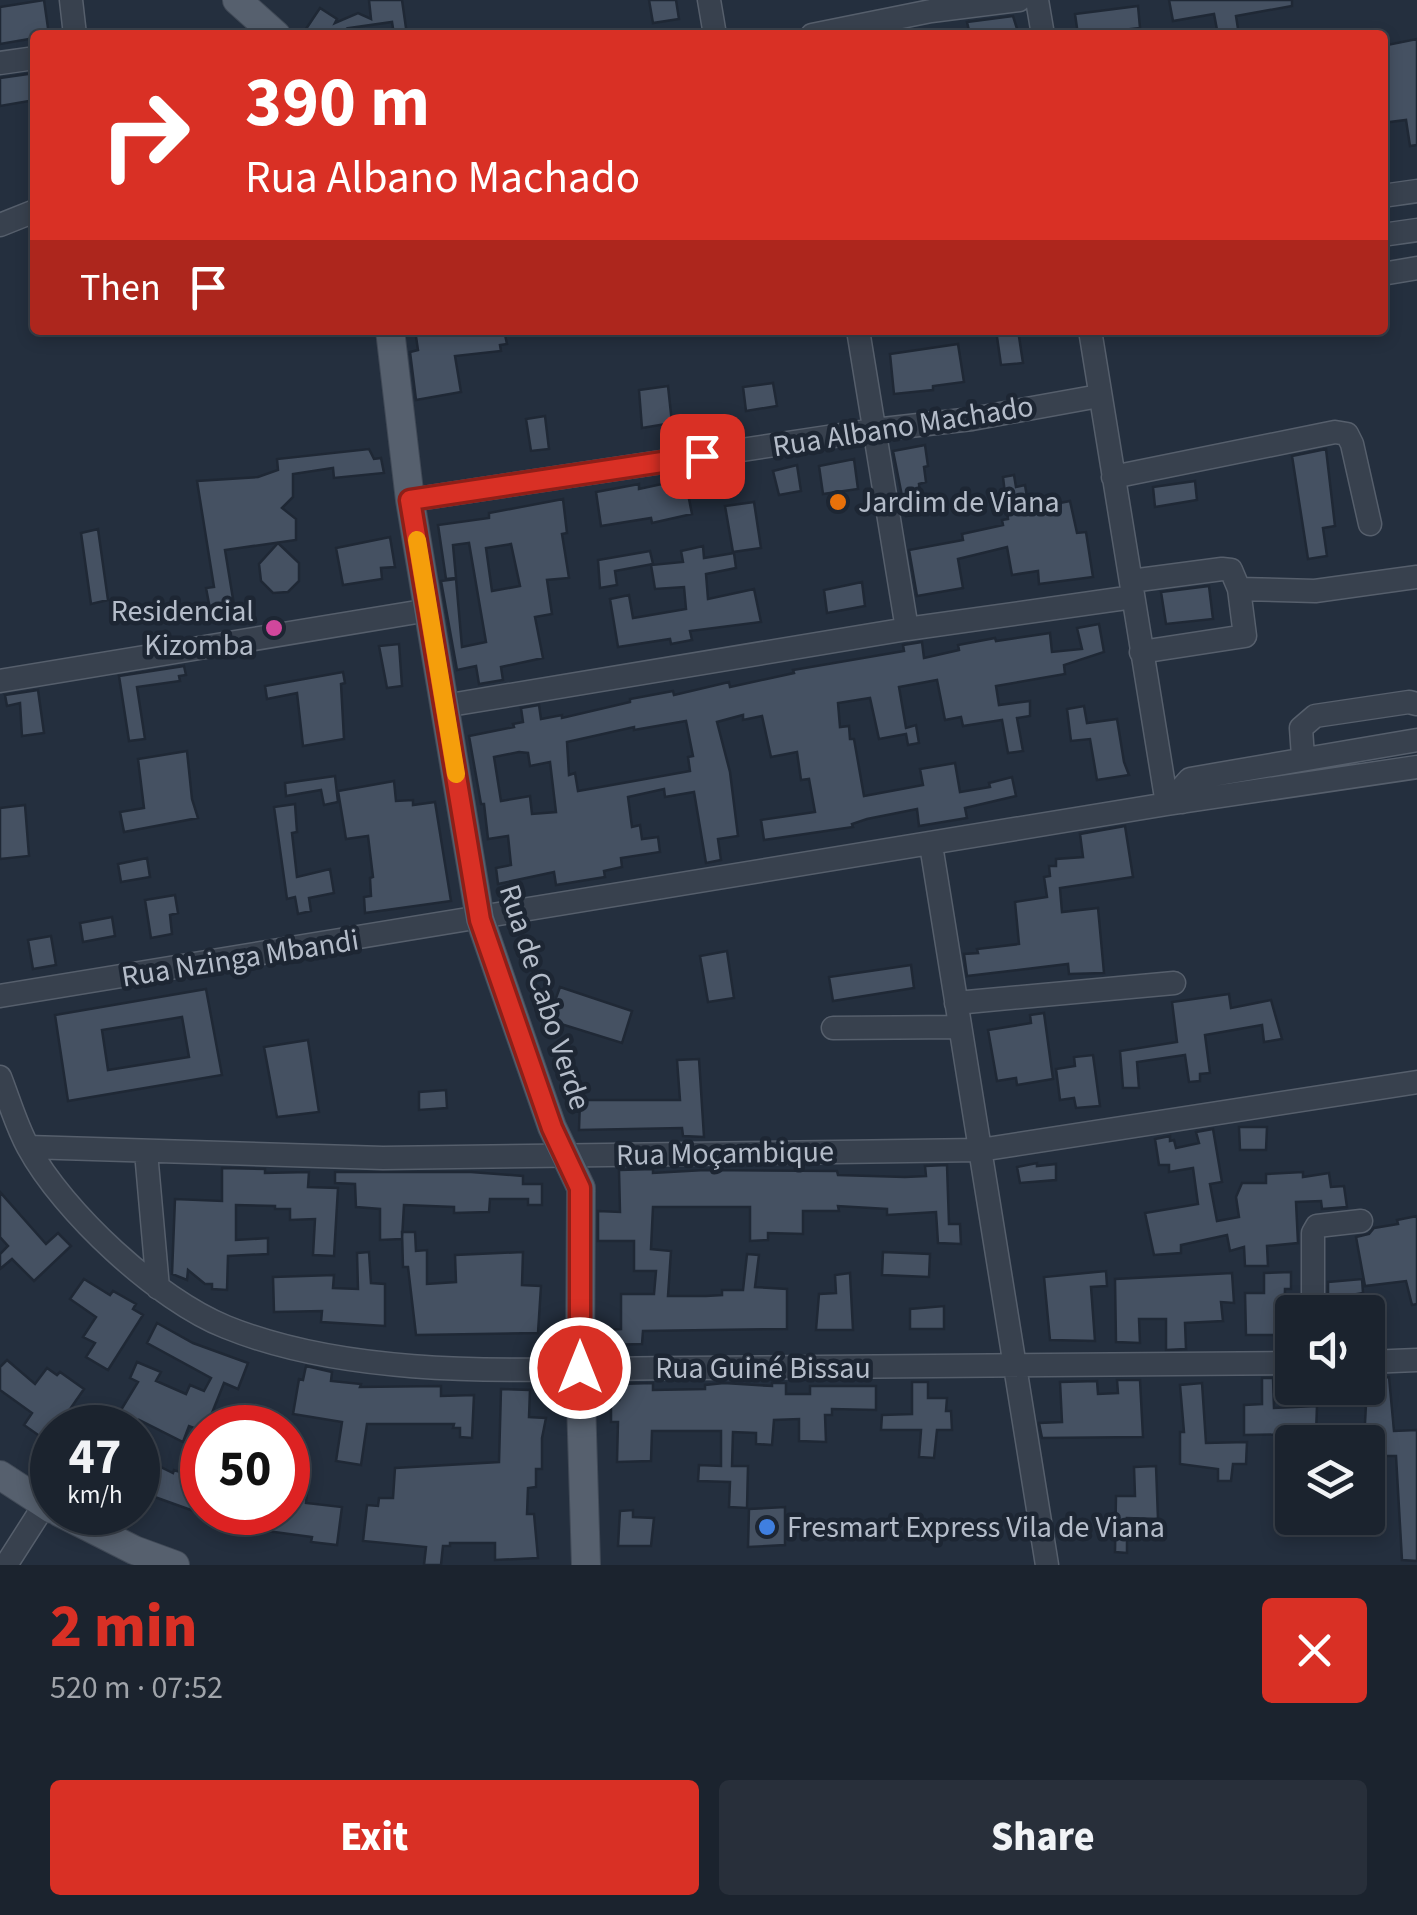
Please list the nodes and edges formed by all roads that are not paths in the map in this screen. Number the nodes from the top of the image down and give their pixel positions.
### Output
1 (71, 0) edge
2 (237, 0) edge
3 (709, 0) edge
4 (1019, 0) edge
5 (1037, 0) edge
6 (930, 5) edge
7 (74, 30) edge
8 (270, 30) edge
9 (714, 30) edge
10 (832, 30) edge
11 (1042, 30) edge
12 (30, 59) edge
13 (0, 63) edge
14 (1417, 190) edge
15 (1388, 195) edge
16 (30, 213) edge
17 (0, 225) edge
18 (1417, 230) edge
19 (1388, 234) edge
20 (1417, 268) edge
21 (1388, 273) edge
22 (391, 335) edge
23 (859, 335) edge
24 (1091, 335) edge
25 (1098, 396) junction
26 (874, 430) junction
27 (1113, 476) junction
28 (410, 500) junction
29 (1370, 524) dead end
30 (1417, 577) edge
31 (1132, 589) junction
32 (1239, 589) junction
33 (429, 610) junction
34 (907, 629) junction
35 (1141, 652) junction
36 (0, 681) edge
37 (1417, 704) edge
38 (444, 706) junction
39 (1417, 740) edge
40 (1302, 757) junction
41 (1417, 767) edge
42 (1175, 803) junction
43 (931, 845) junction
44 (480, 920) junction
45 (1174, 983) dead end
46 (0, 996) edge
47 (958, 1015) junction
48 (833, 1028) dead end
49 (0, 1077) edge
50 (1417, 1082) edge
51 (28, 1148) junction
52 (980, 1150) junction
53 (146, 1152) junction
54 (564, 1154) junction
55 (1360, 1221) dead end
56 (158, 1288) junction
57 (1313, 1295) edge
58 (1417, 1360) edge
59 (1385, 1361) edge
60 (1275, 1363) edge
61 (580, 1368) junction
62 (1015, 1368) junction
63 (0, 1474) edge
64 (30, 1494) edge
65 (31, 1535) edge
66 (104, 1535) edge
67 (6, 1565) edge
68 (174, 1565) edge
69 (586, 1565) edge
70 (1047, 1565) edge

1 - 7 street
2 - 8 main road
3 - 9 street
4 - 6 street
5 - 11 street
6 - 10 street
12 - 13 street
14 - 15 street
16 - 17 street
18 - 19 street
20 - 21 street
22 - 28 main road, Rua de Cabo Verde
23 - 26 street
24 - 25 street
25 - 26 street, Rua Albano Machado
25 - 27 street
26 - 28 street, Rua Albano Machado
26 - 34 street
27 - 29 street
27 - 31 street
28 - 33 main road, Rua de Cabo Verde
30 - 32 street
31 - 32 street
31 - 34 street
31 - 35 street
32 - 35 street
33 - 36 street
33 - 38 main road, Rua de Cabo Verde
34 - 38 street
35 - 42 street
37 - 40 street
38 - 44 main road, Rua de Cabo Verde
39 - 40 street
40 - 42 street
41 - 42 street, Rua Nzinga Mbandi
42 - 43 street, Rua Nzinga Mbandi
43 - 44 street, Rua Nzinga Mbandi
43 - 47 street
44 - 46 street, Rua Nzinga Mbandi
44 - 54 main road, Rua de Cabo Verde
45 - 47 street
47 - 48 street
47 - 52 street
49 - 51 street, Rua Guiné Bissau
50 - 52 street, Rua Moçambique
51 - 53 street, Rua Moçambique
51 - 56 street, Rua Guiné Bissau
52 - 54 street, Rua Moçambique
52 - 62 street
53 - 54 street, Rua Moçambique
53 - 56 street
54 - 61 main road, Rua de Cabo Verde
55 - 57 street
56 - 61 street, Rua Guiné Bissau
58 - 59 street
60 - 62 street, Rua Guiné Bissau
61 - 62 street, Rua Guiné Bissau
61 - 69 main road, Rua de Cabo Verde
62 - 70 street
63 - 64 main road
65 - 67 street
66 - 68 main road

